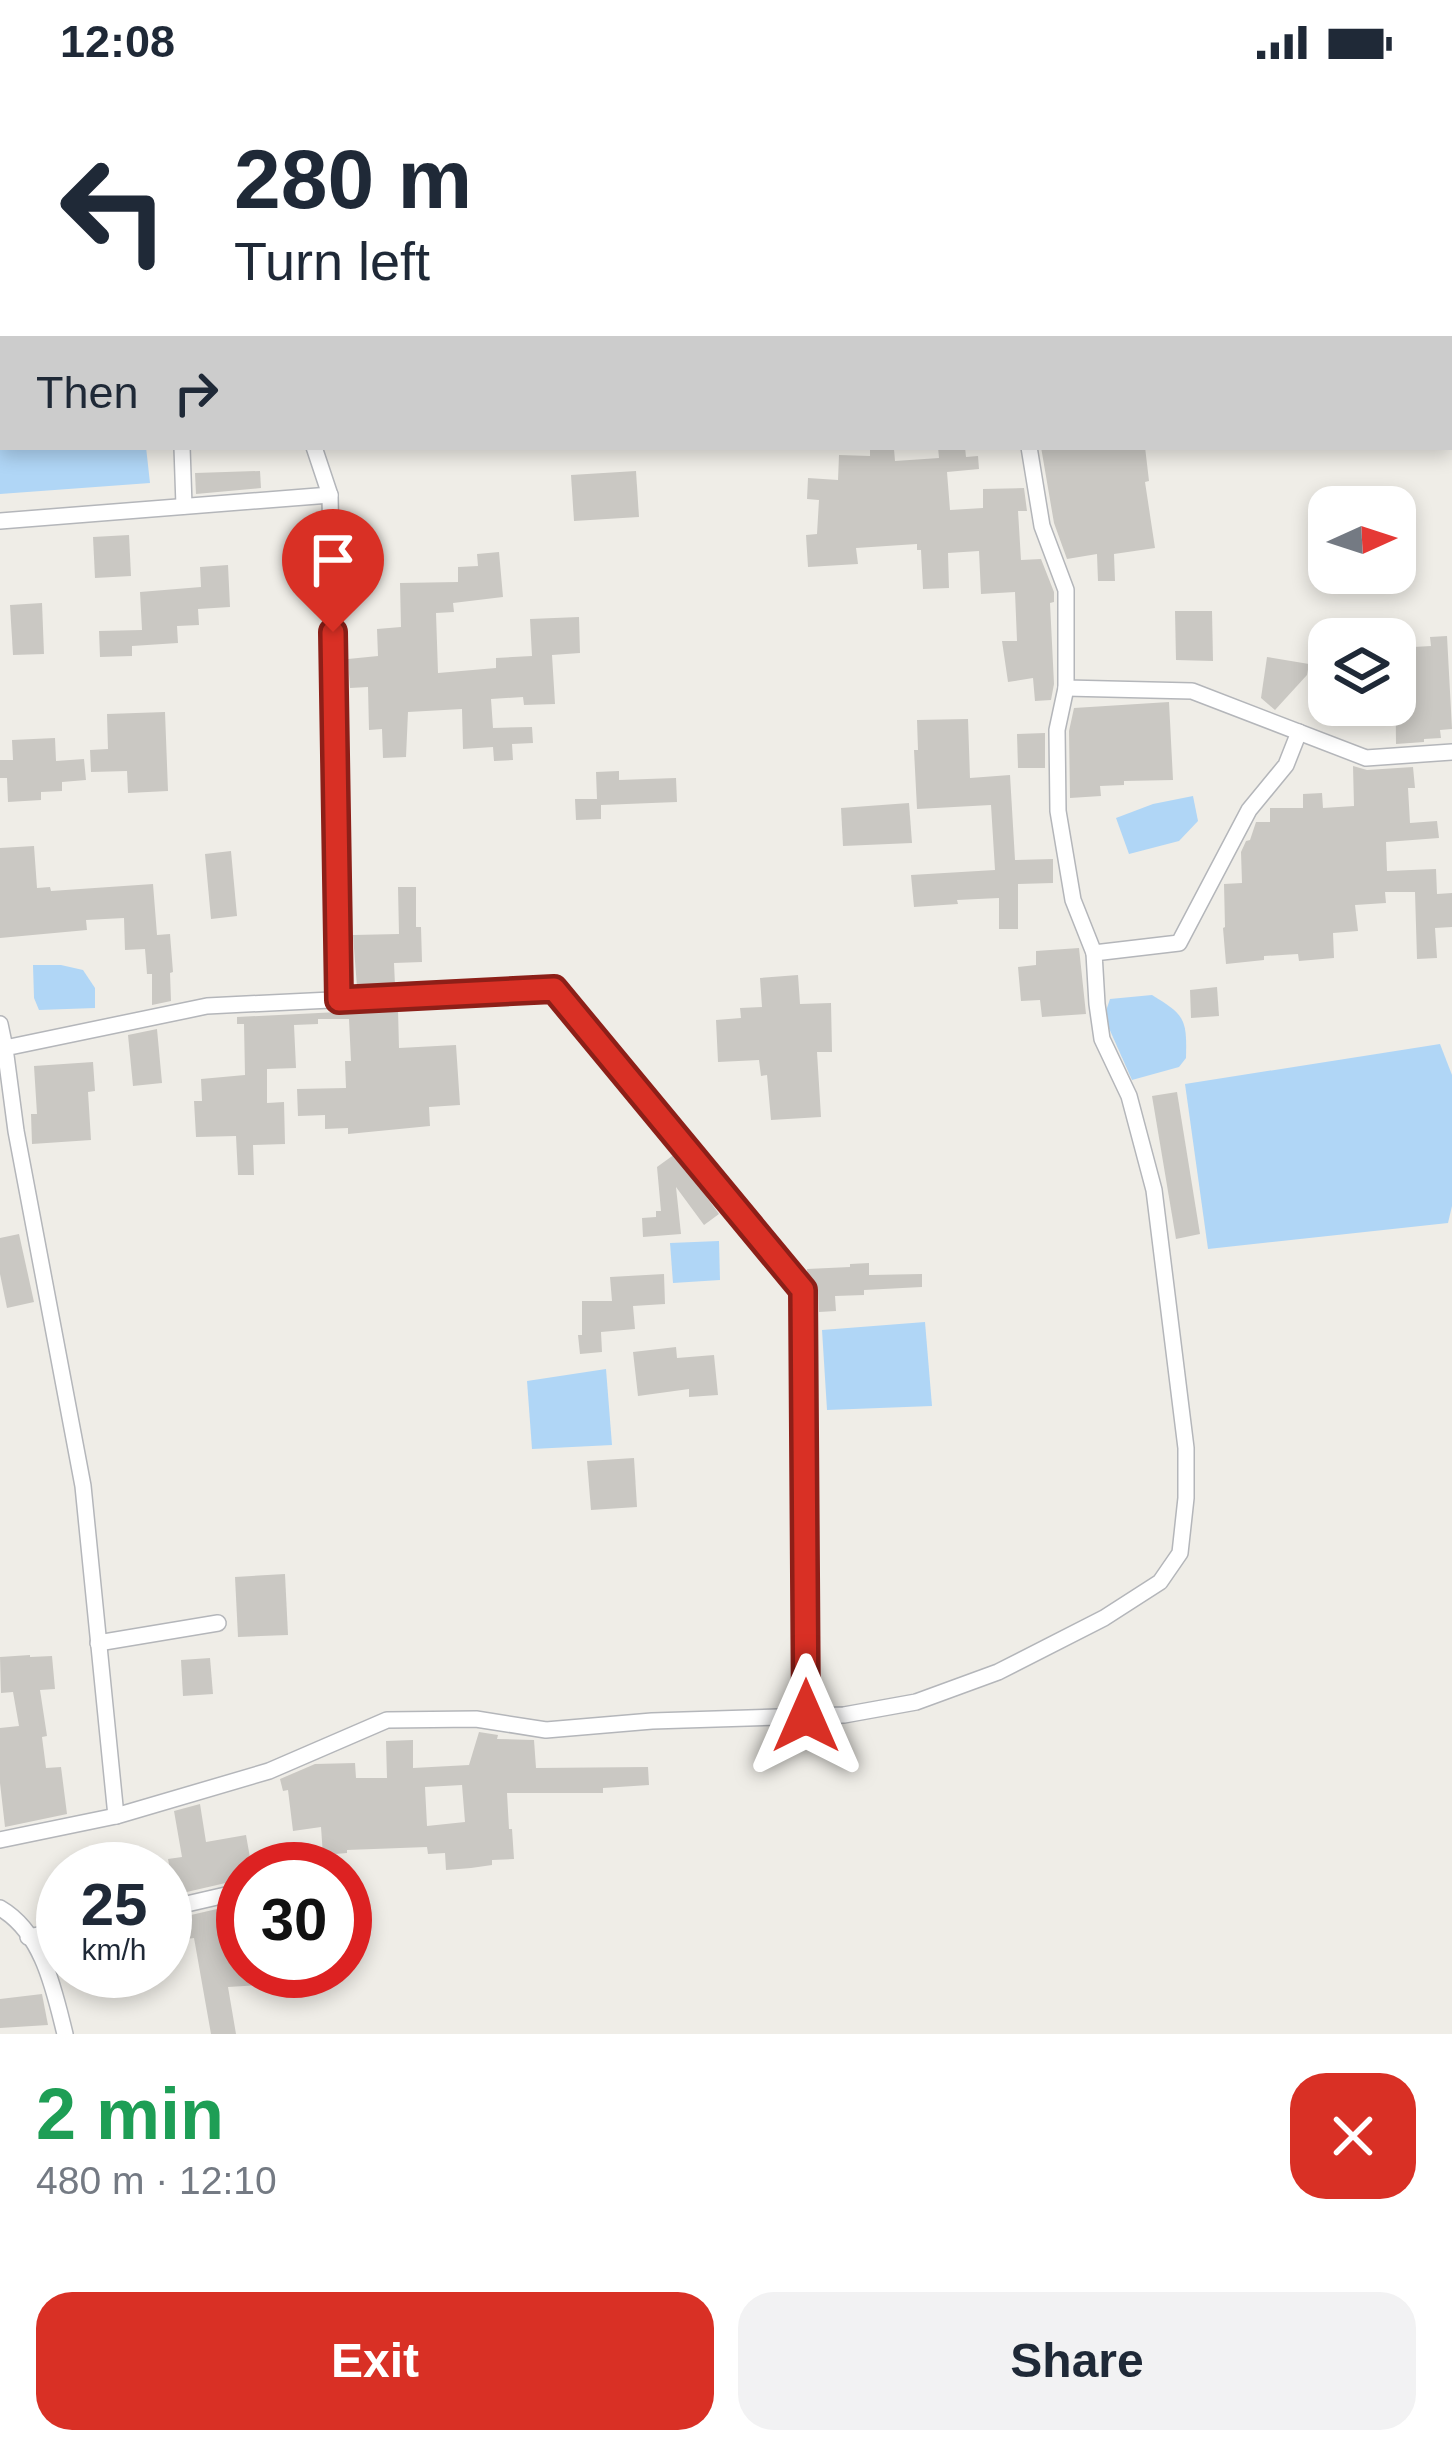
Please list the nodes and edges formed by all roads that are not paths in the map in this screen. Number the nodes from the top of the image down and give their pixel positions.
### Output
1 (182, 450) edge
2 (315, 450) edge
3 (1029, 450) edge
4 (330, 495) junction
5 (184, 506) junction
6 (0, 520) edge
7 (1066, 688) junction
8 (1299, 732) junction
9 (1452, 752) edge
10 (1094, 953) junction
11 (339, 1000) junction
12 (0, 1024) edge
13 (5, 1048) junction
14 (8, 1131) edge
15 (218, 1623) dead end
16 (98, 1643) junction
17 (806, 1716) junction
18 (116, 1816) junction
19 (0, 1840) edge
20 (0, 1908) edge
21 (36, 1935) edge
22 (28, 1936) junction
23 (65, 2034) edge

1 - 5 street
2 - 4 street
3 - 7 street
4 - 5 street
4 - 11 street
5 - 6 street
7 - 8 street
7 - 10 street
8 - 9 street
8 - 10 street
10 - 17 street
11 - 13 street
11 - 17 street
12 - 13 street
13 - 14 street
14 - 16 street
15 - 16 street
16 - 18 street
17 - 18 street
18 - 19 street
20 - 22 street
21 - 22 street
22 - 23 street

